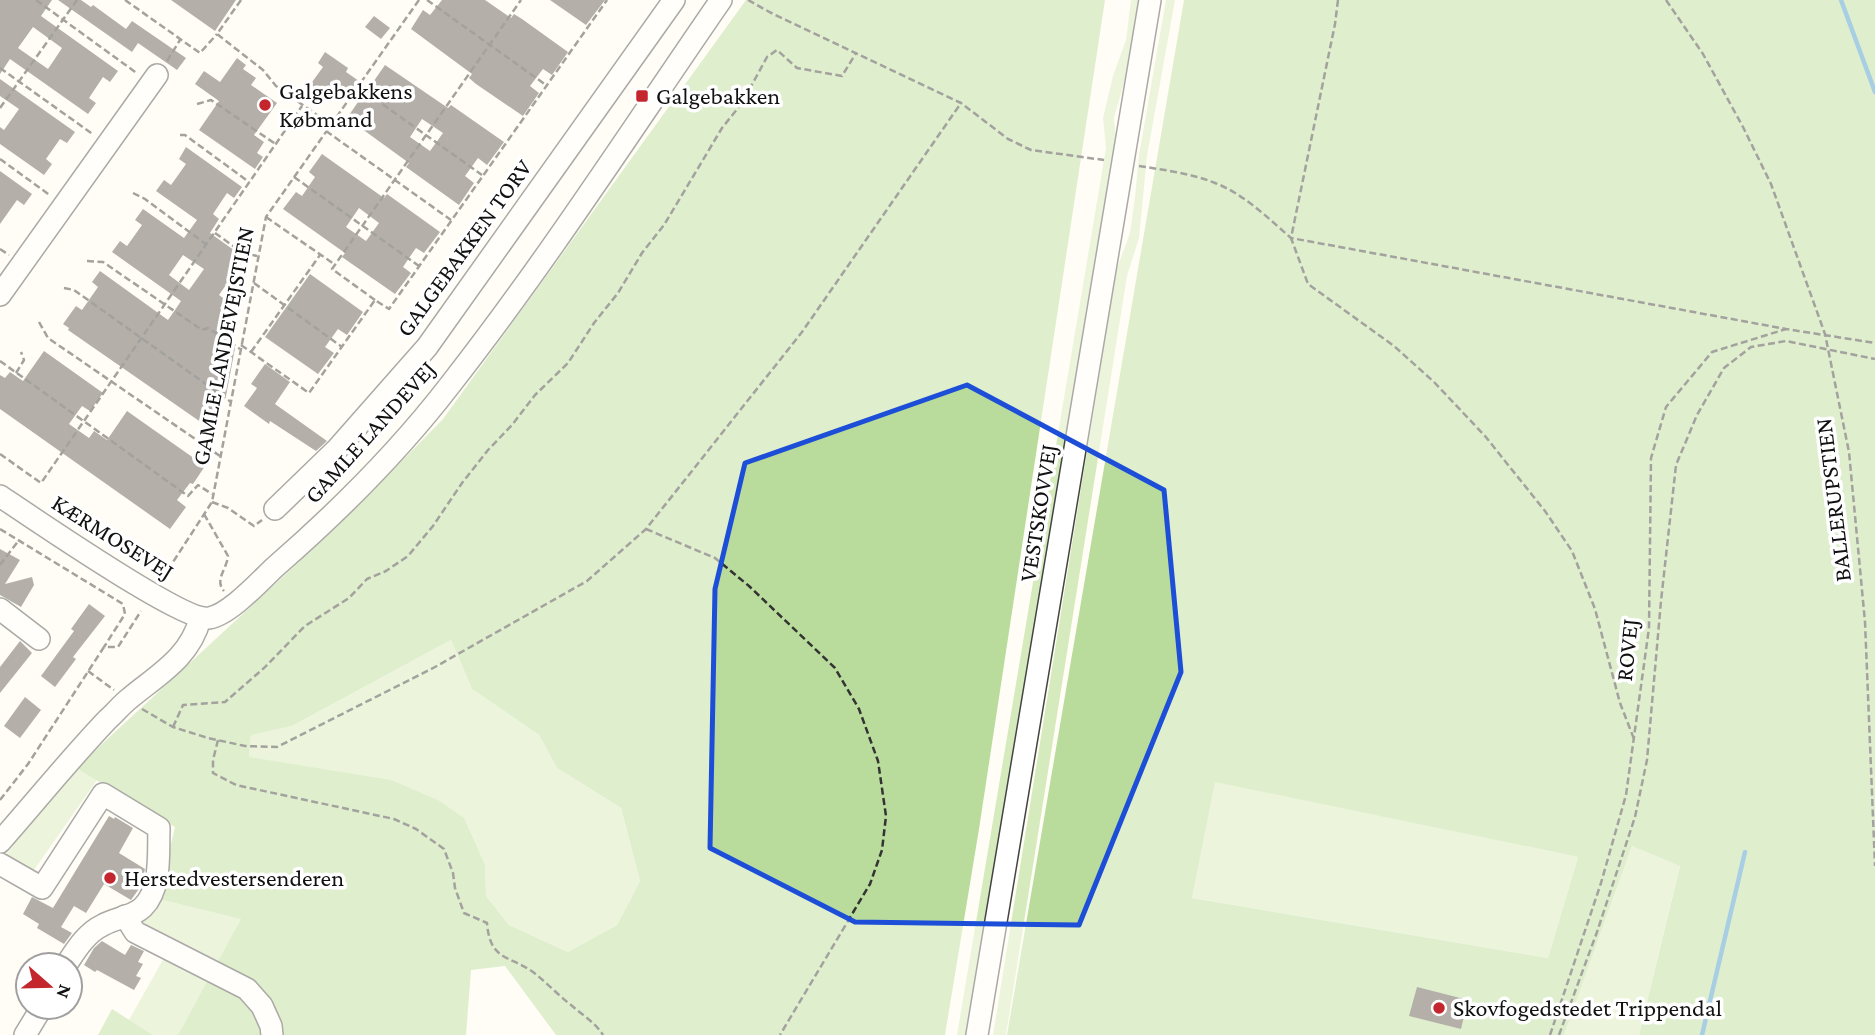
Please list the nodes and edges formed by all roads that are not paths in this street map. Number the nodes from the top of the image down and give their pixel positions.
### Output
1 (674, 0) edge
2 (721, 0) edge
3 (1150, 0) edge
4 (154, 79) road end
5 (0, 295) edge
6 (0, 496) edge
7 (275, 509) road end
8 (0, 609) edge
9 (200, 619) junction
10 (39, 639) dead end
11 (0, 842) edge
12 (0, 864) edge
13 (125, 916) junction
14 (75, 951) edge
15 (272, 1035) edge
16 (977, 1035) edge

1 - 7 street, GALGEBAKKEN TORV
2 - 9 street, GAMLE LANDEVEJ
3 - 16 street, VESTSKOVVEJ
4 - 5 street
6 - 9 street, KÆRMOSEVEJ
8 - 10 street
9 - 11 street
12 - 13 street
13 - 14 street
13 - 15 street

